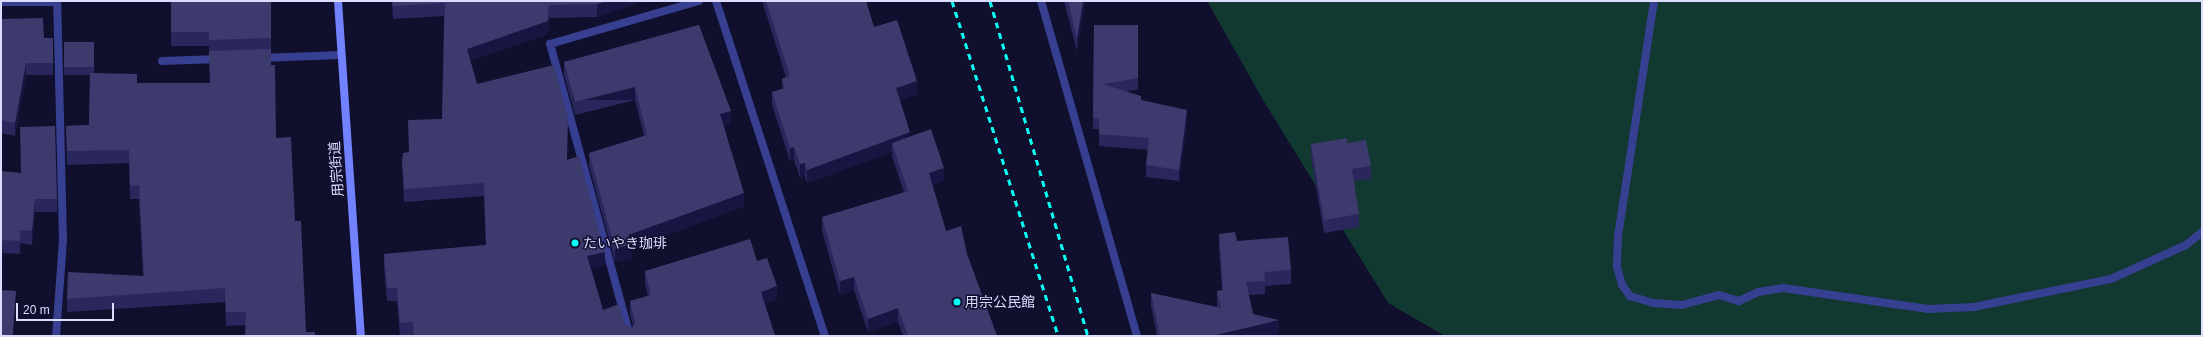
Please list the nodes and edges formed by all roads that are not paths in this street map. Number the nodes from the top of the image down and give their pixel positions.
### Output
1 (338, 1) edge
2 (699, 1) edge
3 (716, 1) edge
4 (1041, 1) edge
5 (1654, 1) edge
6 (1, 2) edge
7 (57, 2) edge
8 (341, 55) junction
9 (232, 58) edge
10 (247, 58) edge
11 (162, 61) dead end
12 (2202, 232) edge
13 (56, 336) edge
14 (361, 336) edge
15 (630, 336) edge
16 (825, 336) edge
17 (1137, 336) edge

1 - 8 main road, 用宗街道
2 - 15 street
3 - 16 street
4 - 17 street
5 - 12 street
6 - 7 street
7 - 13 street
8 - 10 street
8 - 14 main road, 用宗街道
9 - 11 street

